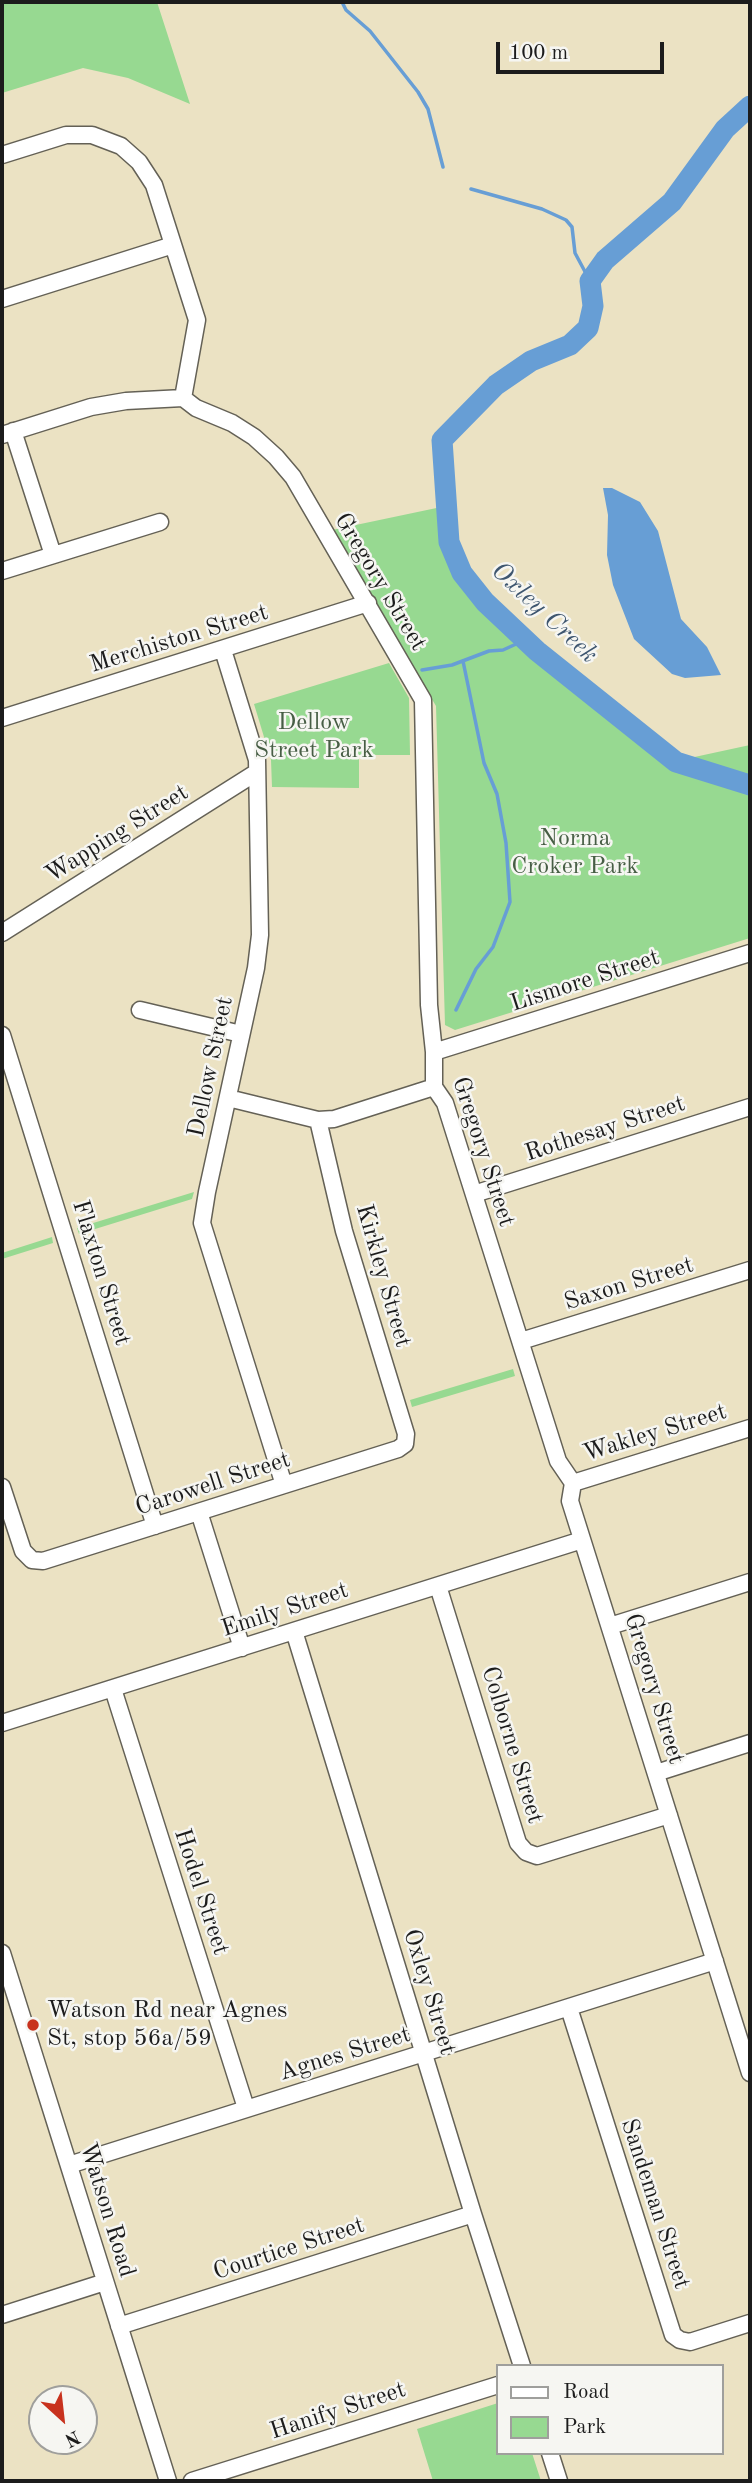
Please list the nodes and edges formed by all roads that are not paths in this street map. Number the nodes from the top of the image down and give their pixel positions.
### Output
1 (2, 155) edge
2 (173, 245) junction
3 (2, 299) edge
4 (183, 398) junction
5 (7, 433) edge
6 (160, 522) dead end
7 (53, 555) junction
8 (2, 571) edge
9 (368, 603) junction
10 (223, 650) junction
11 (2, 718) edge
12 (257, 772) junction
13 (2, 933) edge
14 (750, 953) edge
15 (140, 1010) dead end
16 (241, 1034) junction
17 (2, 1035) edge
18 (434, 1052) junction
19 (434, 1087) junction
20 (228, 1098) junction
21 (750, 1107) edge
22 (317, 1119) junction
23 (474, 1194) junction
24 (750, 1270) edge
25 (521, 1341) junction
26 (750, 1428) edge
27 (405, 1444) joint
28 (573, 1483) junction
29 (284, 1485) junction
30 (2, 1487) edge
31 (199, 1512) junction
32 (155, 1525) junction
33 (582, 1540) junction
34 (750, 1583) edge
35 (438, 1586) junction
36 (610, 1626) junction
37 (294, 1631) junction
38 (242, 1648) junction
39 (113, 1689) junction
40 (2, 1723) edge
41 (750, 1743) edge
42 (656, 1773) junction
43 (669, 1815) junction
44 (2, 1953) edge
45 (715, 1961) junction
46 (569, 2008) junction
47 (424, 2054) junction
48 (750, 2073) edge
49 (246, 2108) junction
50 (69, 2165) junction
51 (473, 2214) junction
52 (105, 2282) junction
53 (2, 2315) edge
54 (750, 2323) edge
55 (119, 2326) junction
56 (521, 2364) edge
57 (496, 2386) edge
58 (551, 2455) edge
59 (168, 2481) edge
60 (192, 2481) edge
61 (559, 2481) edge

1 - 2 street
2 - 3 street
2 - 4 street
4 - 5 street
4 - 9 street, Gregory Street
5 - 7 street
6 - 7 street
7 - 8 street
9 - 10 street, Merchiston Street
9 - 18 street, Gregory Street
10 - 11 street, Merchiston Street
10 - 12 street, Dellow Street
12 - 13 street, Wapping Street
12 - 16 street, Dellow Street
14 - 18 street, Lismore Street
15 - 16 street
16 - 20 street, Dellow Street
17 - 32 street, Flaxton Street
18 - 19 street, Gregory Street
19 - 22 street
19 - 23 street, Gregory Street
20 - 22 street
20 - 29 street, Dellow Street
21 - 23 street, Rothesay Street
22 - 27 street, Kirkley Street
23 - 25 street, Gregory Street
24 - 25 street, Saxon Street
25 - 28 street, Gregory Street
26 - 28 street, Wakley Street
27 - 29 street, Carowell Street
28 - 33 street, Gregory Street
29 - 31 street, Carowell Street
30 - 32 street, Carowell Street
31 - 32 street, Carowell Street
31 - 38 street
33 - 35 street, Emily Street
33 - 36 street, Gregory Street
34 - 36 street
35 - 37 street, Emily Street
35 - 43 street, Colborne Street
36 - 42 street, Gregory Street
37 - 38 street, Emily Street
37 - 47 street, Oxley Street
38 - 39 street, Emily Street
39 - 40 street, Emily Street
39 - 49 street, Hodel Street
41 - 42 street
42 - 43 street, Gregory Street
43 - 45 street, Gregory Street
44 - 50 street, Watson Road
45 - 46 street, Agnes Street
45 - 48 street, Gregory Street
46 - 47 street, Agnes Street
46 - 54 street, Sandeman Street
47 - 49 street, Agnes Street
47 - 51 street, Oxley Street
49 - 50 street, Agnes Street
50 - 52 street, Watson Road
51 - 55 street, Courtice Street
51 - 56 street, Oxley Street
52 - 53 street
52 - 55 street, Watson Road
55 - 59 street, Watson Road
57 - 60 street, Hanify Street
58 - 61 street

